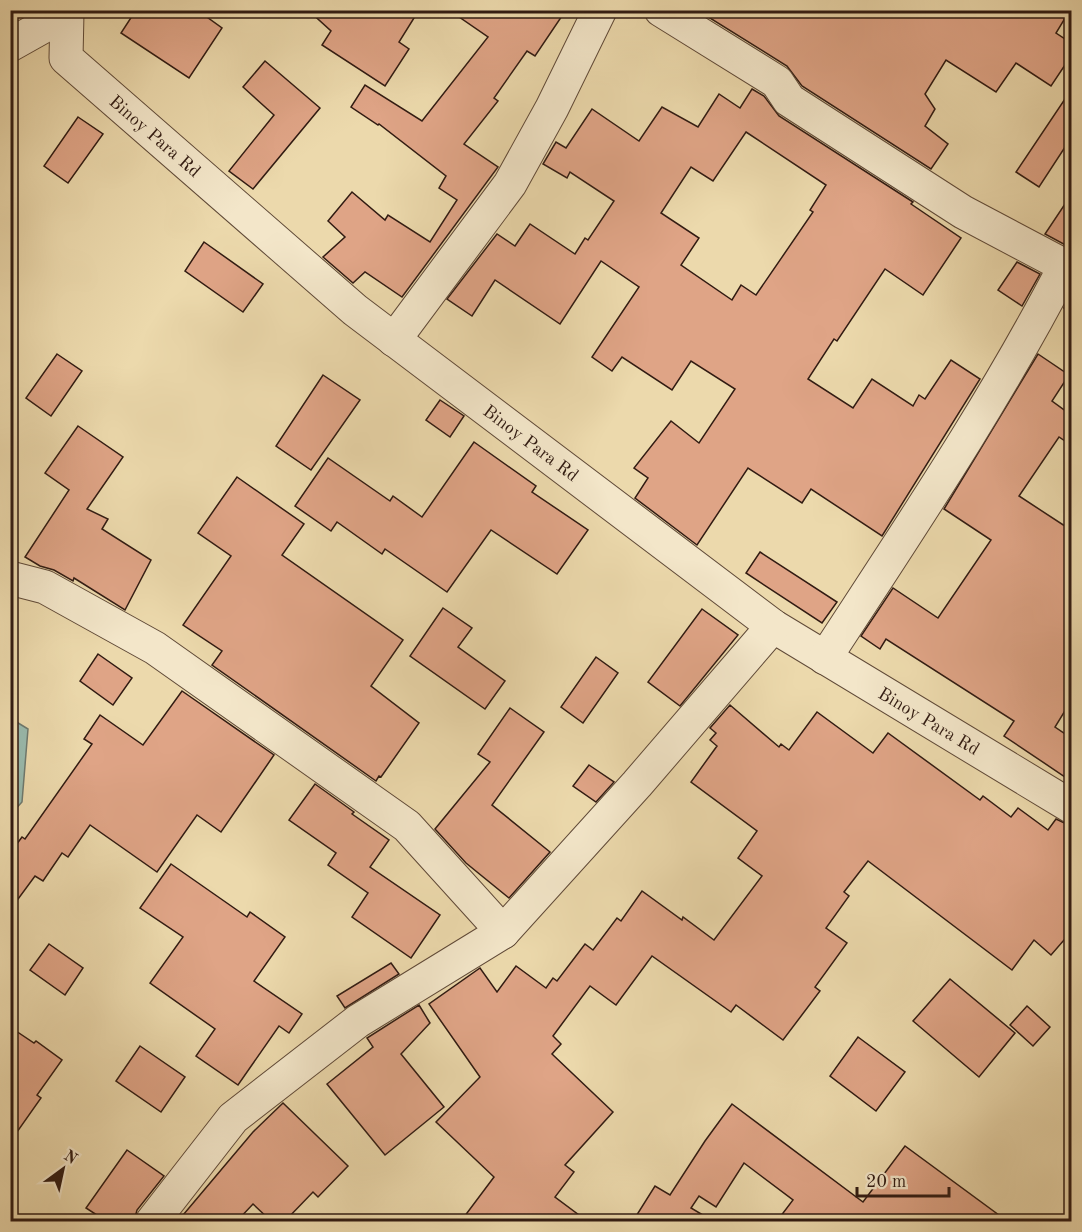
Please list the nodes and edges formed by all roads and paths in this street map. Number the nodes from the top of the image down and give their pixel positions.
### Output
1 (600, 10) edge
2 (661, 10) edge
3 (68, 12) edge
4 (10, 45) edge
5 (394, 339) junction
6 (10, 578) edge
7 (773, 626) junction
8 (825, 658) junction
9 (1071, 807) edge
10 (503, 933) junction
11 (152, 1221) edge

1 - 5 street
2 - 8 street
3 - 4 street
3 - 5 street, Binoy Para Rd
5 - 7 street, Binoy Para Rd
6 - 10 street
7 - 8 street, Binoy Para Rd
7 - 10 street
8 - 9 street, Binoy Para Rd
10 - 11 street

